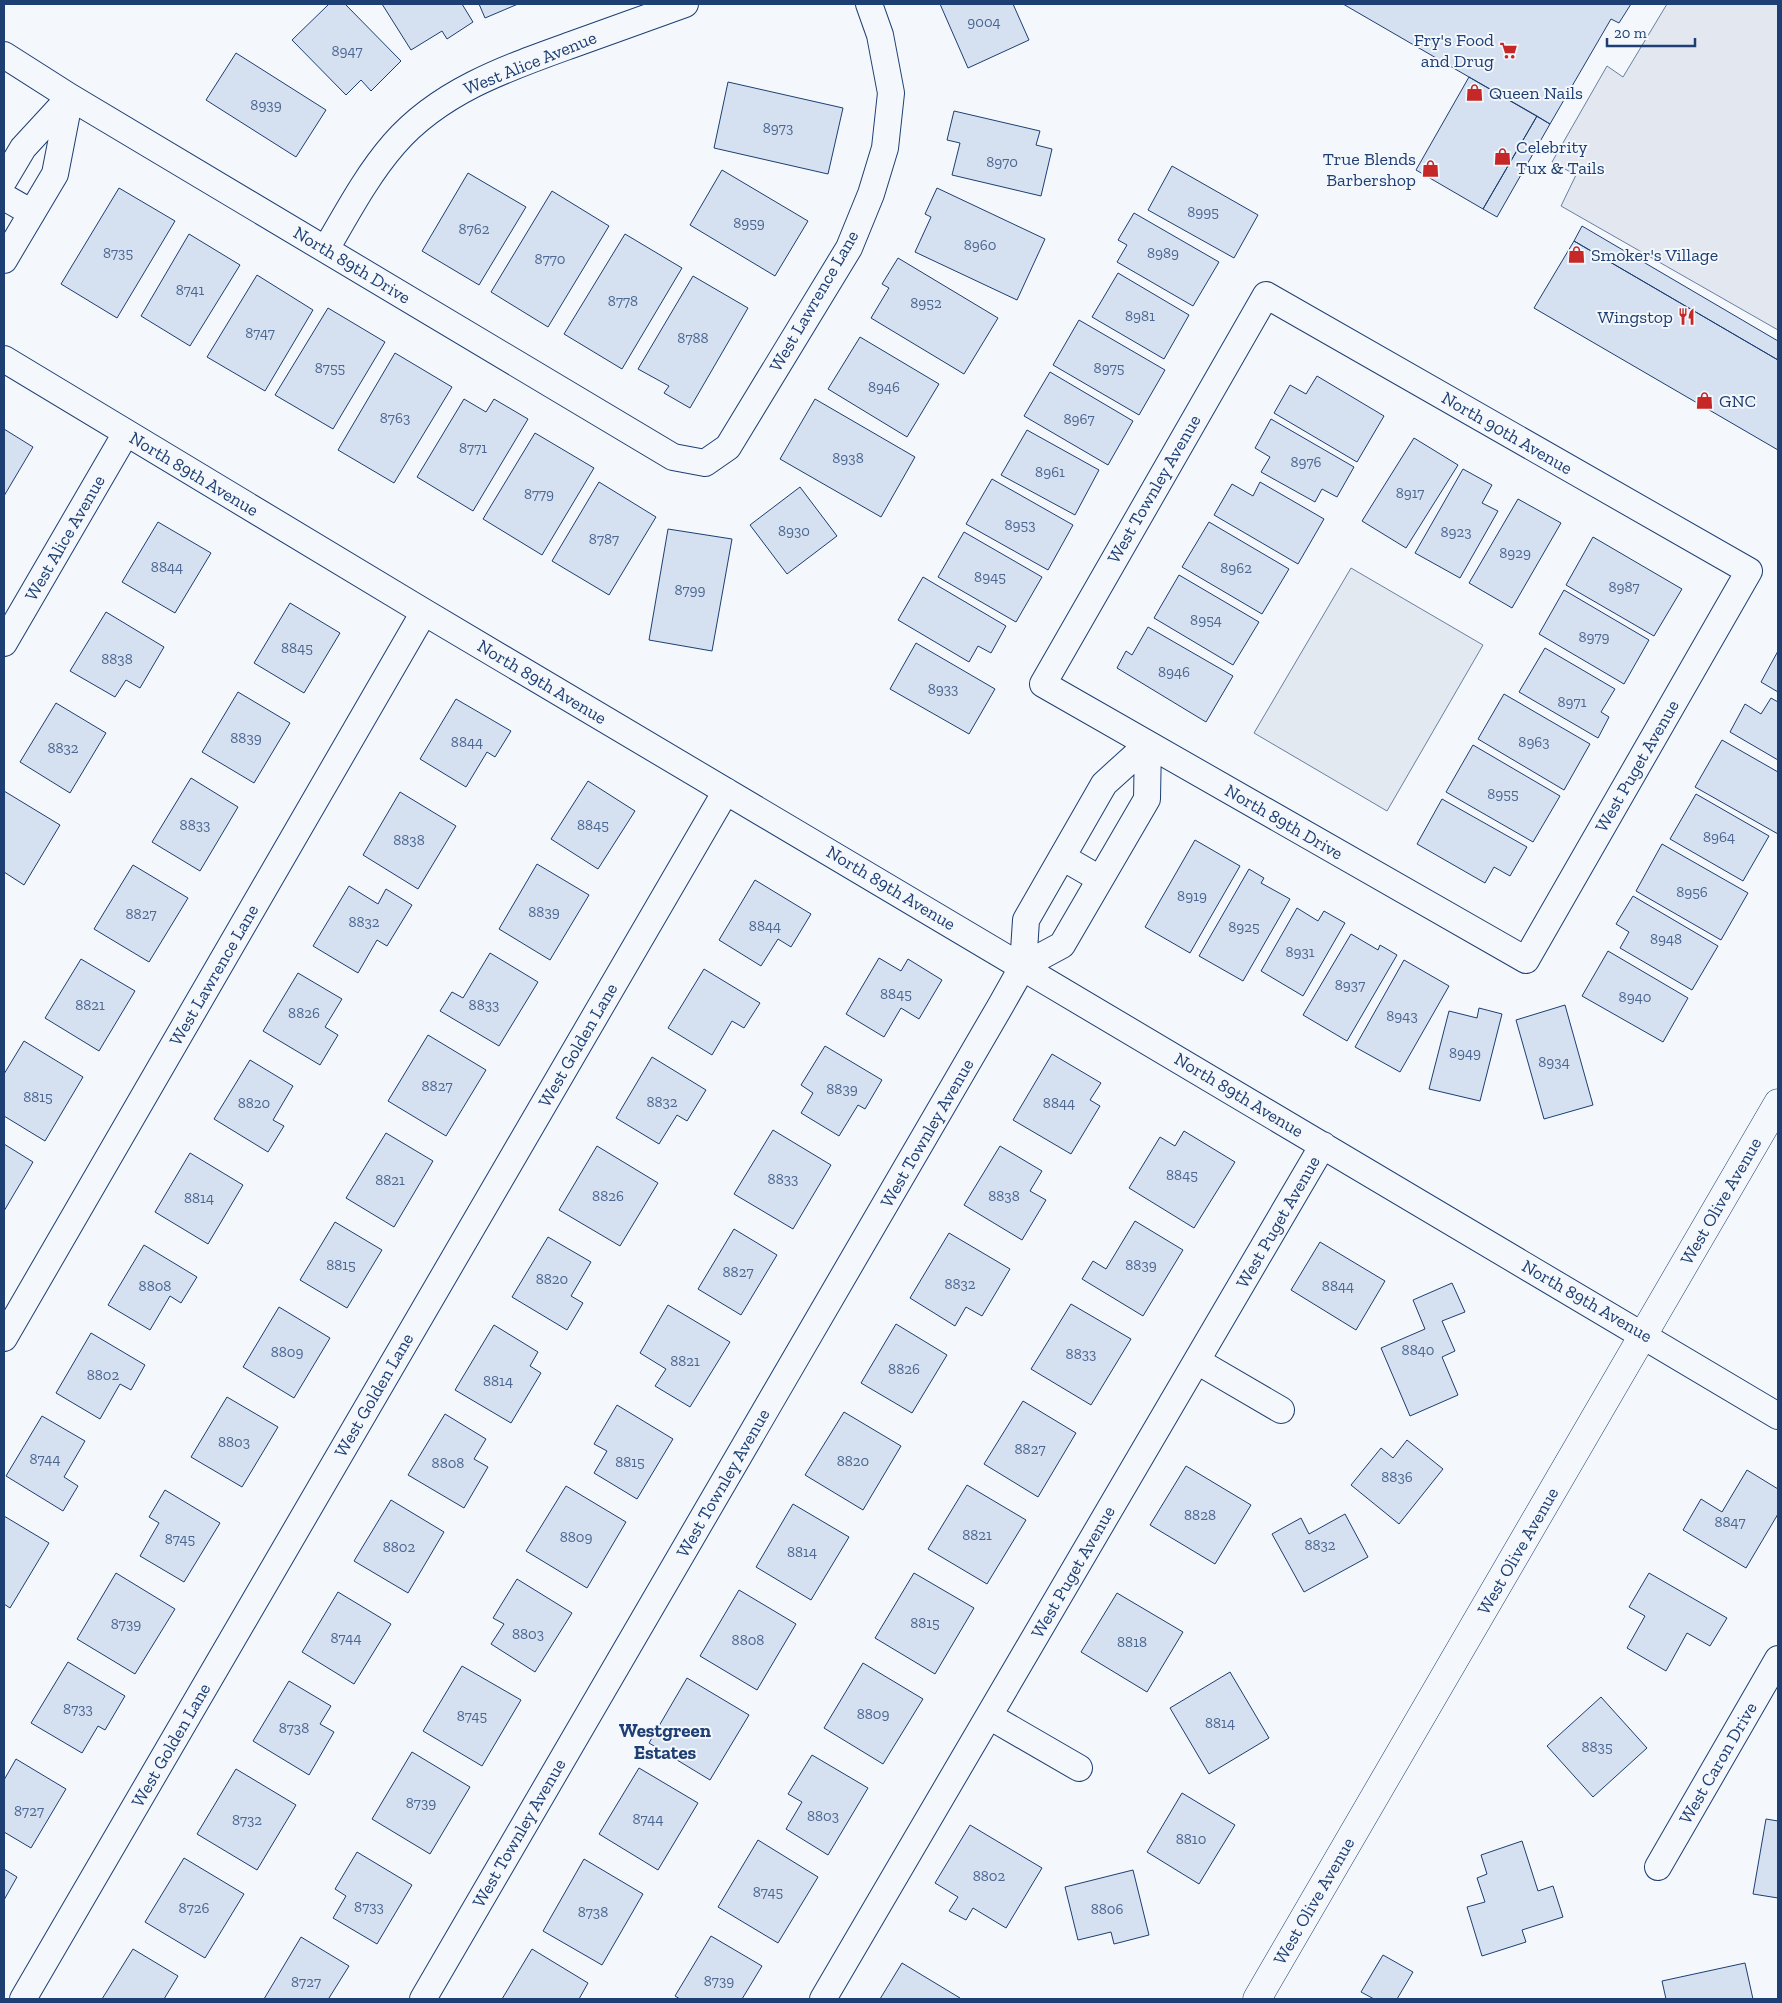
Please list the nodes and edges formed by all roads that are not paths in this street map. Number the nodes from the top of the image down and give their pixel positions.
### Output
1 (685, 4) edge
2 (869, 4) edge
3 (4, 55) edge
4 (70, 97) junction
5 (4, 180) edge
6 (4, 197) edge
7 (32, 213) junction
8 (326, 249) junction
9 (4, 260) edge
10 (1266, 295) joint
11 (4, 359) edge
12 (126, 433) junction
13 (705, 463) joint
14 (1749, 572) joint
15 (424, 612) junction
16 (4, 643) edge
17 (1043, 684) joint
18 (1148, 744) junction
19 (726, 791) junction
20 (1062, 857) junction
21 (1100, 879) junction
22 (1526, 960) joint
23 (1023, 966) junction
24 (1778, 1103) edge
25 (1323, 1145) junction
26 (1644, 1334) junction
27 (4, 1338) edge
28 (1197, 1361) junction
29 (1281, 1410) dead end
30 (1778, 1416) edge
31 (1778, 1659) edge
32 (989, 1716) junction
33 (1079, 1768) dead end
34 (1658, 1867) dead end
35 (22, 1999) edge
36 (423, 1999) edge
37 (824, 1999) edge
38 (1257, 1999) edge

1 - 8 street, West Alice Avenue
2 - 13 street, West Lawrence Lane
3 - 4 street, North 89th Drive
4 - 5 street
4 - 7 street
4 - 8 street, North 89th Drive
6 - 7 street
7 - 9 street
8 - 13 street, North 89th Drive
10 - 14 street, North 90th Avenue
10 - 17 street, West Townley Avenue
11 - 12 street, North 89th Avenue
12 - 15 street, North 89th Avenue
12 - 16 street, West Alice Avenue
14 - 22 street, West Puget Avenue
15 - 19 street, North 89th Avenue
15 - 27 street, West Lawrence Lane
17 - 18 street, North 89th Drive
18 - 20 street, West Townley Avenue
18 - 21 street
18 - 22 street, North 89th Drive
19 - 23 street, North 89th Avenue
19 - 35 street, West Golden Lane
20 - 21 street
20 - 23 street, West Townley Avenue
21 - 23 street
23 - 25 street, North 89th Avenue
23 - 36 street, West Townley Avenue
24 - 26 main road, West Olive Avenue
25 - 26 street, North 89th Avenue
25 - 28 street, West Puget Avenue
26 - 30 street, North 89th Avenue
26 - 38 main road, West Olive Avenue
28 - 29 street
28 - 32 street, West Puget Avenue
31 - 34 street, West Caron Drive
32 - 33 street
32 - 37 street, West Puget Avenue

